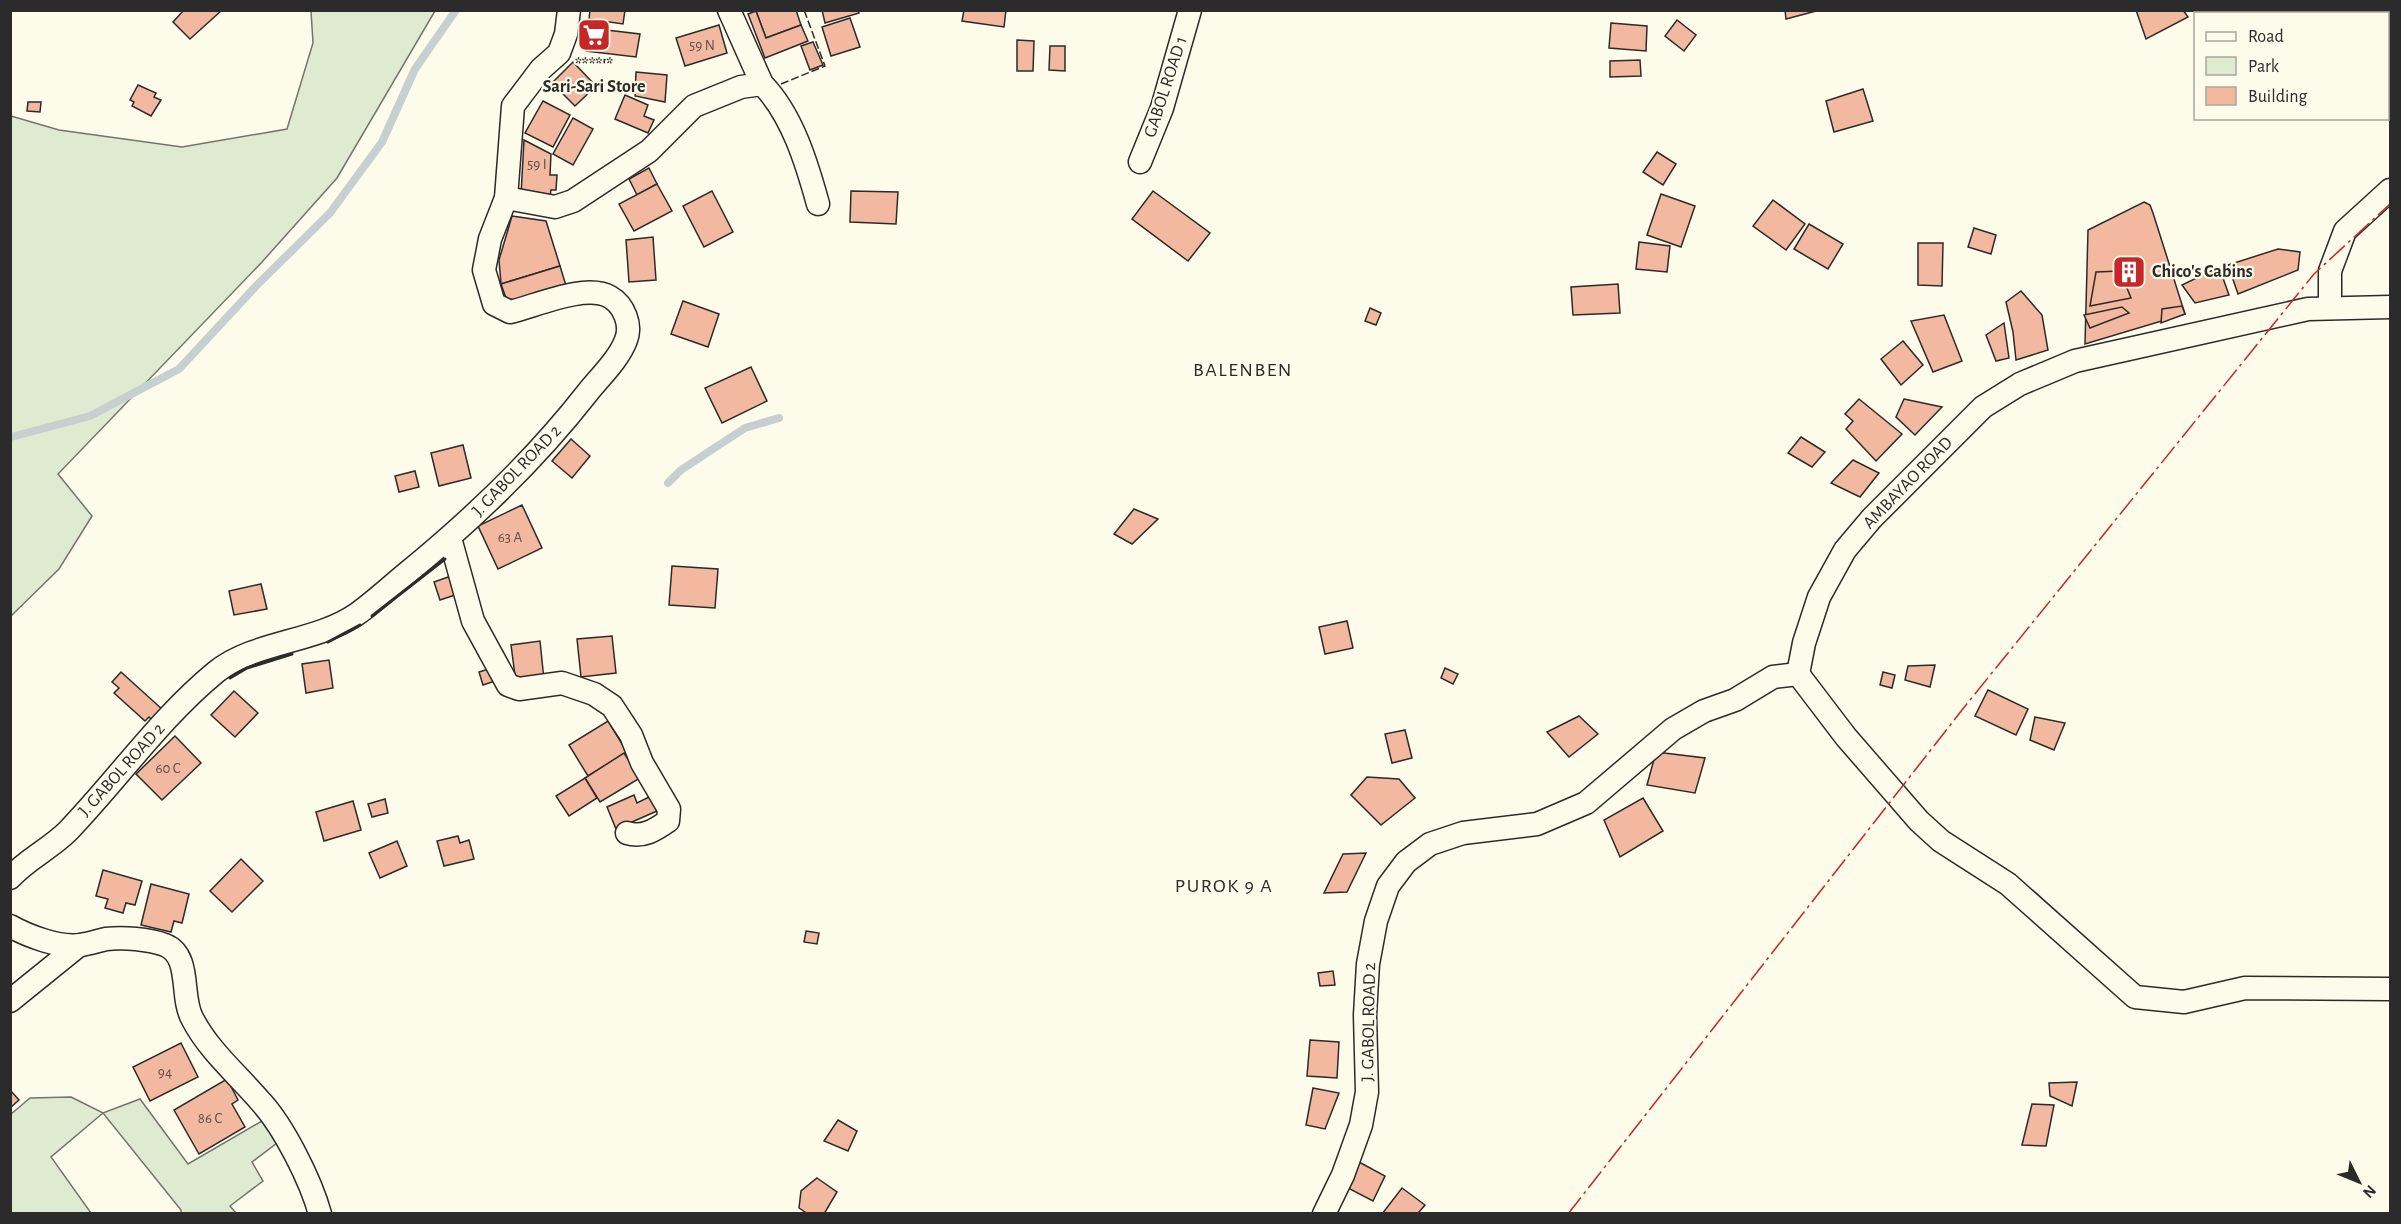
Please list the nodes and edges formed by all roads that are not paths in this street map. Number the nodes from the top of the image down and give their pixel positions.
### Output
1 (569, 10) edge
2 (729, 10) edge
3 (1190, 10) edge
4 (762, 84) junction
5 (1140, 162) dead end
6 (2391, 190) edge
7 (506, 198) junction
8 (818, 204) dead end
9 (2391, 307) edge
10 (2330, 309) junction
11 (450, 538) junction
12 (1798, 674) junction
13 (627, 833) dead end
14 (10, 878) edge
15 (10, 926) edge
16 (78, 946) junction
17 (2391, 989) edge
18 (10, 1001) edge
19 (320, 1214) edge
20 (1324, 1214) edge

1 - 7 street, J. GABOL ROAD 2
2 - 4 street
3 - 5 street, GABOL ROAD 1
4 - 7 street
4 - 8 street
6 - 10 street
7 - 11 street, J. GABOL ROAD 2
9 - 10 street, AMBAYAO ROAD
10 - 12 street, AMBAYAO ROAD
11 - 13 street
11 - 14 street, J. GABOL ROAD 2
12 - 17 street
12 - 20 street, J. GABOL ROAD 2
15 - 16 street
16 - 18 street
16 - 19 street

